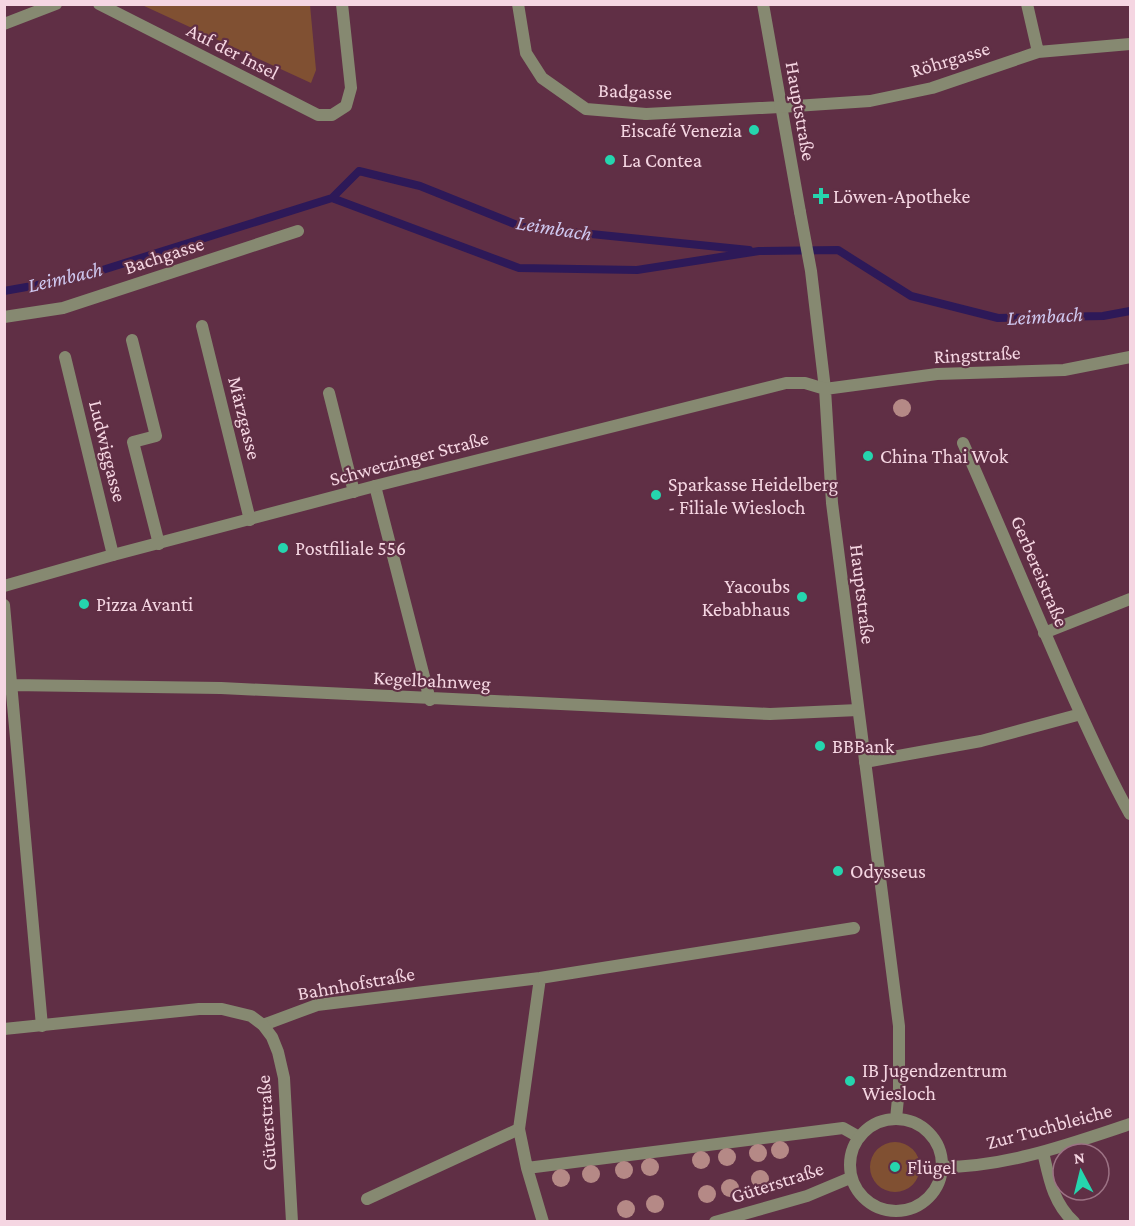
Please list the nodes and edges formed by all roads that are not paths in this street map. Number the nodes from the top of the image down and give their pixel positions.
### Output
1 (56, 4) edge
2 (99, 4) edge
3 (342, 4) edge
4 (518, 4) edge
5 (763, 4) edge
6 (1027, 4) edge
7 (4, 24) edge
8 (1131, 44) edge
9 (1038, 52) junction
10 (780, 107) junction
11 (298, 231) dead end
12 (4, 317) edge
13 (202, 326) dead end
14 (132, 340) dead end
15 (65, 357) dead end
16 (1131, 357) edge
17 (825, 389) junction
18 (329, 393) dead end
19 (963, 443) dead end
20 (375, 486) junction
21 (354, 492) junction
22 (250, 520) junction
23 (159, 544) junction
24 (113, 555) junction
25 (4, 586) edge
26 (1131, 599) edge
27 (4, 605) edge
28 (1044, 633) junction
29 (8, 687) edge
30 (430, 700) junction
31 (858, 710) junction
32 (1081, 714) junction
33 (865, 762) junction
34 (1131, 814) edge
35 (854, 927) dead end
36 (540, 978) junction
37 (263, 1025) junction
38 (42, 1026) junction
39 (4, 1029) edge
40 (897, 1119) junction
41 (1131, 1124) edge
42 (519, 1129) junction
43 (859, 1137) junction
44 (1043, 1152) junction
45 (942, 1167) junction
46 (527, 1168) junction
47 (850, 1178) junction
48 (367, 1199) dead end
49 (911, 1216) edge
50 (292, 1221) edge
51 (543, 1221) edge
52 (714, 1221) edge
53 (1074, 1221) edge

1 - 7 street
2 - 3 street, Auf der Insel
4 - 10 street, Badgasse
5 - 10 street, Hauptstraße
6 - 9 street
8 - 9 street, Röhrgasse
9 - 10 street, Röhrgasse
10 - 17 street, Hauptstraße
11 - 12 street, Bachgasse
13 - 22 street, Märzgasse
14 - 23 street
15 - 24 street, Ludwiggasse
16 - 17 street, Ringstraße
17 - 20 street, Schwetzinger Straße
17 - 31 street, Hauptstraße
18 - 21 street
19 - 28 street, Gerbereistraße
20 - 21 street, Schwetzinger Straße
20 - 30 street
21 - 22 street, Schwetzinger Straße
22 - 23 street, Schwetzinger Straße
23 - 24 street, Schwetzinger Straße
24 - 25 street, Schwetzinger Straße
26 - 28 street
27 - 29 street
28 - 32 street, Gerbereistraße
29 - 30 street, Kegelbahnweg
29 - 38 street
30 - 31 street, Kegelbahnweg
31 - 33 street, Hauptstraße
32 - 33 street
32 - 34 street, Gerbereistraße
33 - 40 street, Hauptstraße
35 - 36 street, Bahnhofstraße
36 - 37 street, Bahnhofstraße
36 - 42 street
37 - 38 street
37 - 50 street, Güterstraße
38 - 39 street
40 - 43 street
40 - 45 street
41 - 44 street, Zur Tuchbleiche
42 - 46 street
42 - 48 street
43 - 46 street
43 - 47 street
44 - 45 street, Zur Tuchbleiche
44 - 53 street
45 - 49 street
46 - 51 street
47 - 49 street
47 - 52 street, Güterstraße

